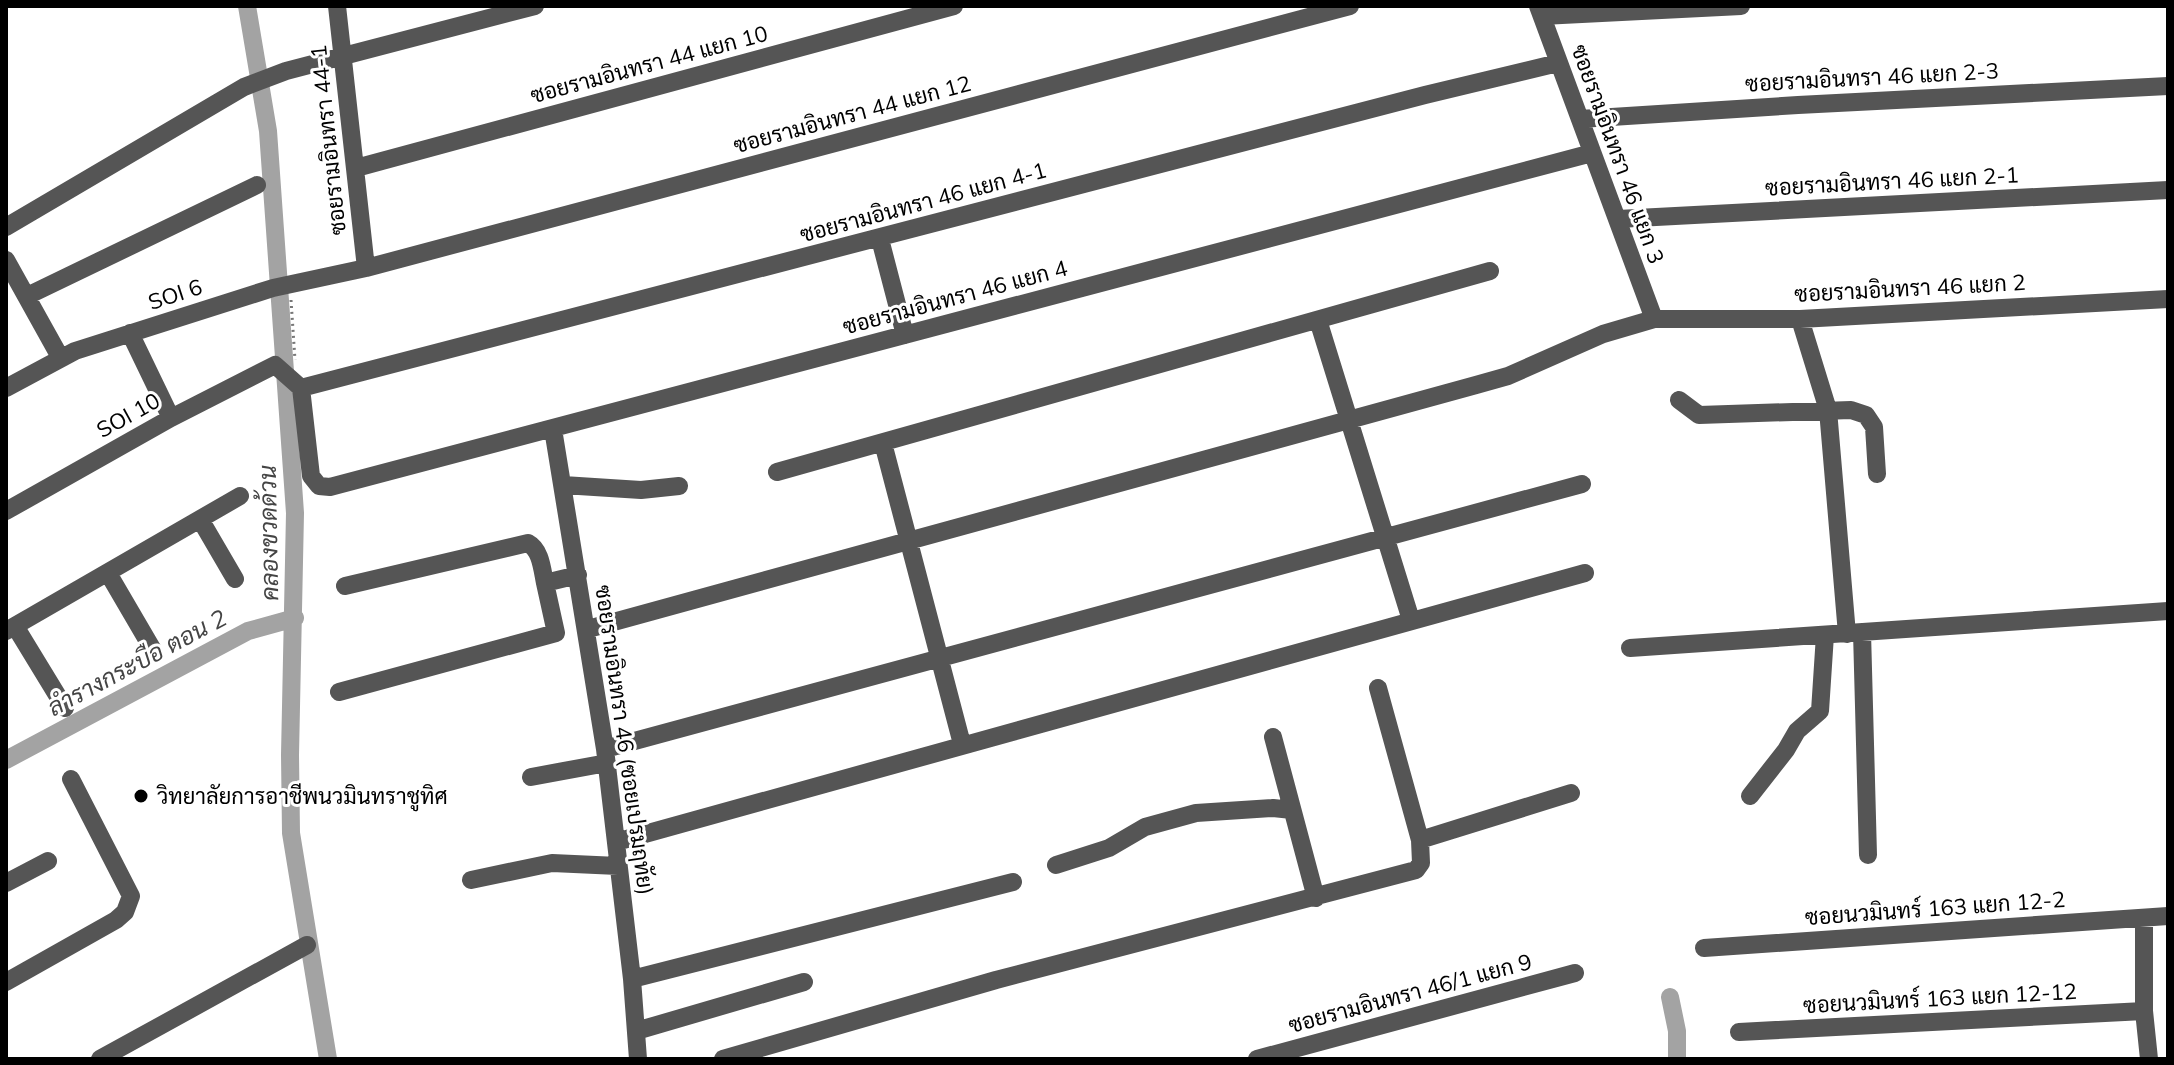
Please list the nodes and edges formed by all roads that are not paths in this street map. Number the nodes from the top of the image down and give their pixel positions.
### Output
1 (337, 6) edge
2 (535, 6) edge
3 (954, 6) edge
4 (1350, 6) edge
5 (1741, 6) edge
6 (1540, 11) edge
7 (343, 57) junction
8 (1558, 63) junction
9 (2168, 86) edge
10 (1580, 119) junction
11 (1592, 153) junction
12 (356, 168) junction
13 (257, 185) dead end
14 (2168, 190) edge
15 (1618, 219) junction
16 (6, 227) edge
17 (880, 239) junction
18 (6, 260) edge
19 (366, 268) junction
20 (1490, 271) dead end
21 (27, 296) junction
22 (2168, 299) edge
23 (1654, 319) junction
24 (1800, 319) junction
25 (1318, 320) junction
26 (130, 333) junction
27 (905, 335) junction
28 (60, 357) junction
29 (298, 386) junction
30 (6, 388) edge
31 (1679, 400) dead end
32 (1828, 410) junction
33 (171, 418) junction
34 (1350, 420) junction
35 (553, 429) junction
36 (883, 443) junction
37 (777, 472) dead end
38 (1877, 474) dead end
39 (1582, 484) dead end
40 (563, 485) junction
41 (679, 486) dead end
42 (240, 496) dead end
43 (6, 511) edge
44 (200, 519) junction
45 (1387, 538) junction
46 (909, 542) junction
47 (108, 573) junction
48 (1585, 573) dead end
49 (578, 575) junction
50 (235, 579) dead end
51 (545, 583) junction
52 (345, 586) dead end
53 (2168, 611) edge
54 (1411, 620) junction
55 (10, 628) edge
56 (588, 629) junction
57 (1854, 633) junction
58 (1825, 635) junction
59 (1630, 648) dead end
60 (153, 650) dead end
61 (940, 659) junction
62 (1378, 688) dead end
63 (339, 692) dead end
64 (65, 708) dead end
65 (1273, 737) dead end
66 (962, 744) junction
67 (606, 756) junction
68 (531, 777) dead end
69 (71, 779) dead end
70 (1571, 793) dead end
71 (1750, 796) dead end
72 (1292, 810) junction
73 (1420, 840) junction
74 (616, 842) junction
75 (1868, 855) dead end
76 (48, 861) dead end
77 (1056, 865) dead end
78 (618, 866) junction
79 (471, 880) dead end
80 (1013, 882) dead end
81 (6, 883) edge
82 (1316, 898) junction
83 (2168, 916) edge
84 (2144, 919) junction
85 (307, 945) dead end
86 (1704, 948) dead end
87 (1575, 973) dead end
88 (632, 979) junction
89 (6, 982) edge
90 (804, 982) dead end
91 (2144, 1011) junction
92 (636, 1031) junction
93 (1739, 1032) dead end
94 (100, 1059) edge
95 (638, 1059) edge
96 (723, 1059) edge
97 (1257, 1059) edge
98 (2149, 1059) edge

1 - 7 street, ซอยรามอินทรา 44-1
2 - 7 street
3 - 12 street, ซอยรามอินทรา 44 แยก 10
4 - 19 street, ซอยรามอินทรา 44 แยก 12
5 - 6 street
6 - 8 street, ซอยรามอินทรา 46 แยก 3
7 - 12 street, ซอยรามอินทรา 44-1
7 - 16 street
8 - 10 street, ซอยรามอินทรา 46 แยก 3
8 - 17 street, ซอยรามอินทรา 46 แยก 4-1
9 - 10 street, ซอยรามอินทรา 46 แยก 2-3
10 - 11 street, ซอยรามอินทรา 46 แยก 3
11 - 15 street, ซอยรามอินทรา 46 แยก 3
11 - 27 street, ซอยรามอินทรา 46 แยก 4
12 - 19 street, ซอยรามอินทรา 44-1
13 - 21 street
14 - 15 street, ซอยรามอินทรา 46 แยก 2-1
15 - 23 street, ซอยรามอินทรา 46 แยก 3
17 - 27 street
17 - 29 street, ซอยรามอินทรา 46 แยก 4-1
18 - 21 street
19 - 26 street, SOI 6
20 - 25 street
21 - 28 street
22 - 24 street, ซอยรามอินทรา 46 แยก 2
23 - 24 street, ซอยรามอินทรา 46 แยก 2
23 - 34 street, ซอยรามอินทรา 46 แยก 2
24 - 32 street
25 - 34 street
25 - 36 street
26 - 28 street, SOI 6
26 - 33 street
27 - 35 street, ซอยรามอินทรา 46 แยก 4
28 - 30 street, SOI 6
29 - 33 street, SOI 10
29 - 35 street, ซอยรามอินทรา 46 แยก 4
31 - 32 street
32 - 38 street
32 - 57 street
33 - 43 street, SOI 10
34 - 45 street
34 - 46 street, ซอยรามอินทรา 46 แยก 2
35 - 40 street, ซอยรามอินทรา 46 (ซอยเปรมฤทัย)
36 - 37 street
36 - 46 street
39 - 45 street
40 - 41 street
40 - 49 street, ซอยรามอินทรา 46 (ซอยเปรมฤทัย)
42 - 44 street
44 - 47 street
44 - 50 street
45 - 54 street
45 - 61 street
46 - 56 street, ซอยรามอินทรา 46 แยก 2
46 - 61 street
47 - 55 street
47 - 60 street
48 - 54 street
49 - 51 street
49 - 56 street, ซอยรามอินทรา 46 (ซอยเปรมฤทัย)
51 - 52 street
51 - 63 street
53 - 57 street
54 - 66 street
55 - 64 street
56 - 67 street, ซอยรามอินทรา 46 (ซอยเปรมฤทัย)
57 - 58 street
57 - 75 street
58 - 59 street
58 - 71 street
61 - 66 street
61 - 67 street
62 - 73 street
65 - 72 street
66 - 74 street
67 - 68 street
67 - 74 street, ซอยรามอินทรา 46 (ซอยเปรมฤทัย)
69 - 89 street
70 - 73 street
72 - 77 street
72 - 82 street
73 - 82 street
74 - 78 street, ซอยรามอินทรา 46 (ซอยเปรมฤทัย)
76 - 81 street
78 - 79 street
78 - 88 street, ซอยรามอินทรา 46 (ซอยเปรมฤทัย)
80 - 88 street
82 - 96 street
83 - 84 street, ซอยนวมินทร์ 163 แยก 12-2
84 - 86 street, ซอยนวมินทร์ 163 แยก 12-2
84 - 91 street
85 - 94 street
87 - 97 street, ซอยรามอินทรา 46/1 แยก 9
88 - 92 street, ซอยรามอินทรา 46 (ซอยเปรมฤทัย)
90 - 92 street
91 - 93 street, ซอยนวมินทร์ 163 แยก 12-12
91 - 98 street
92 - 95 street, ซอยรามอินทรา 46 (ซอยเปรมฤทัย)

